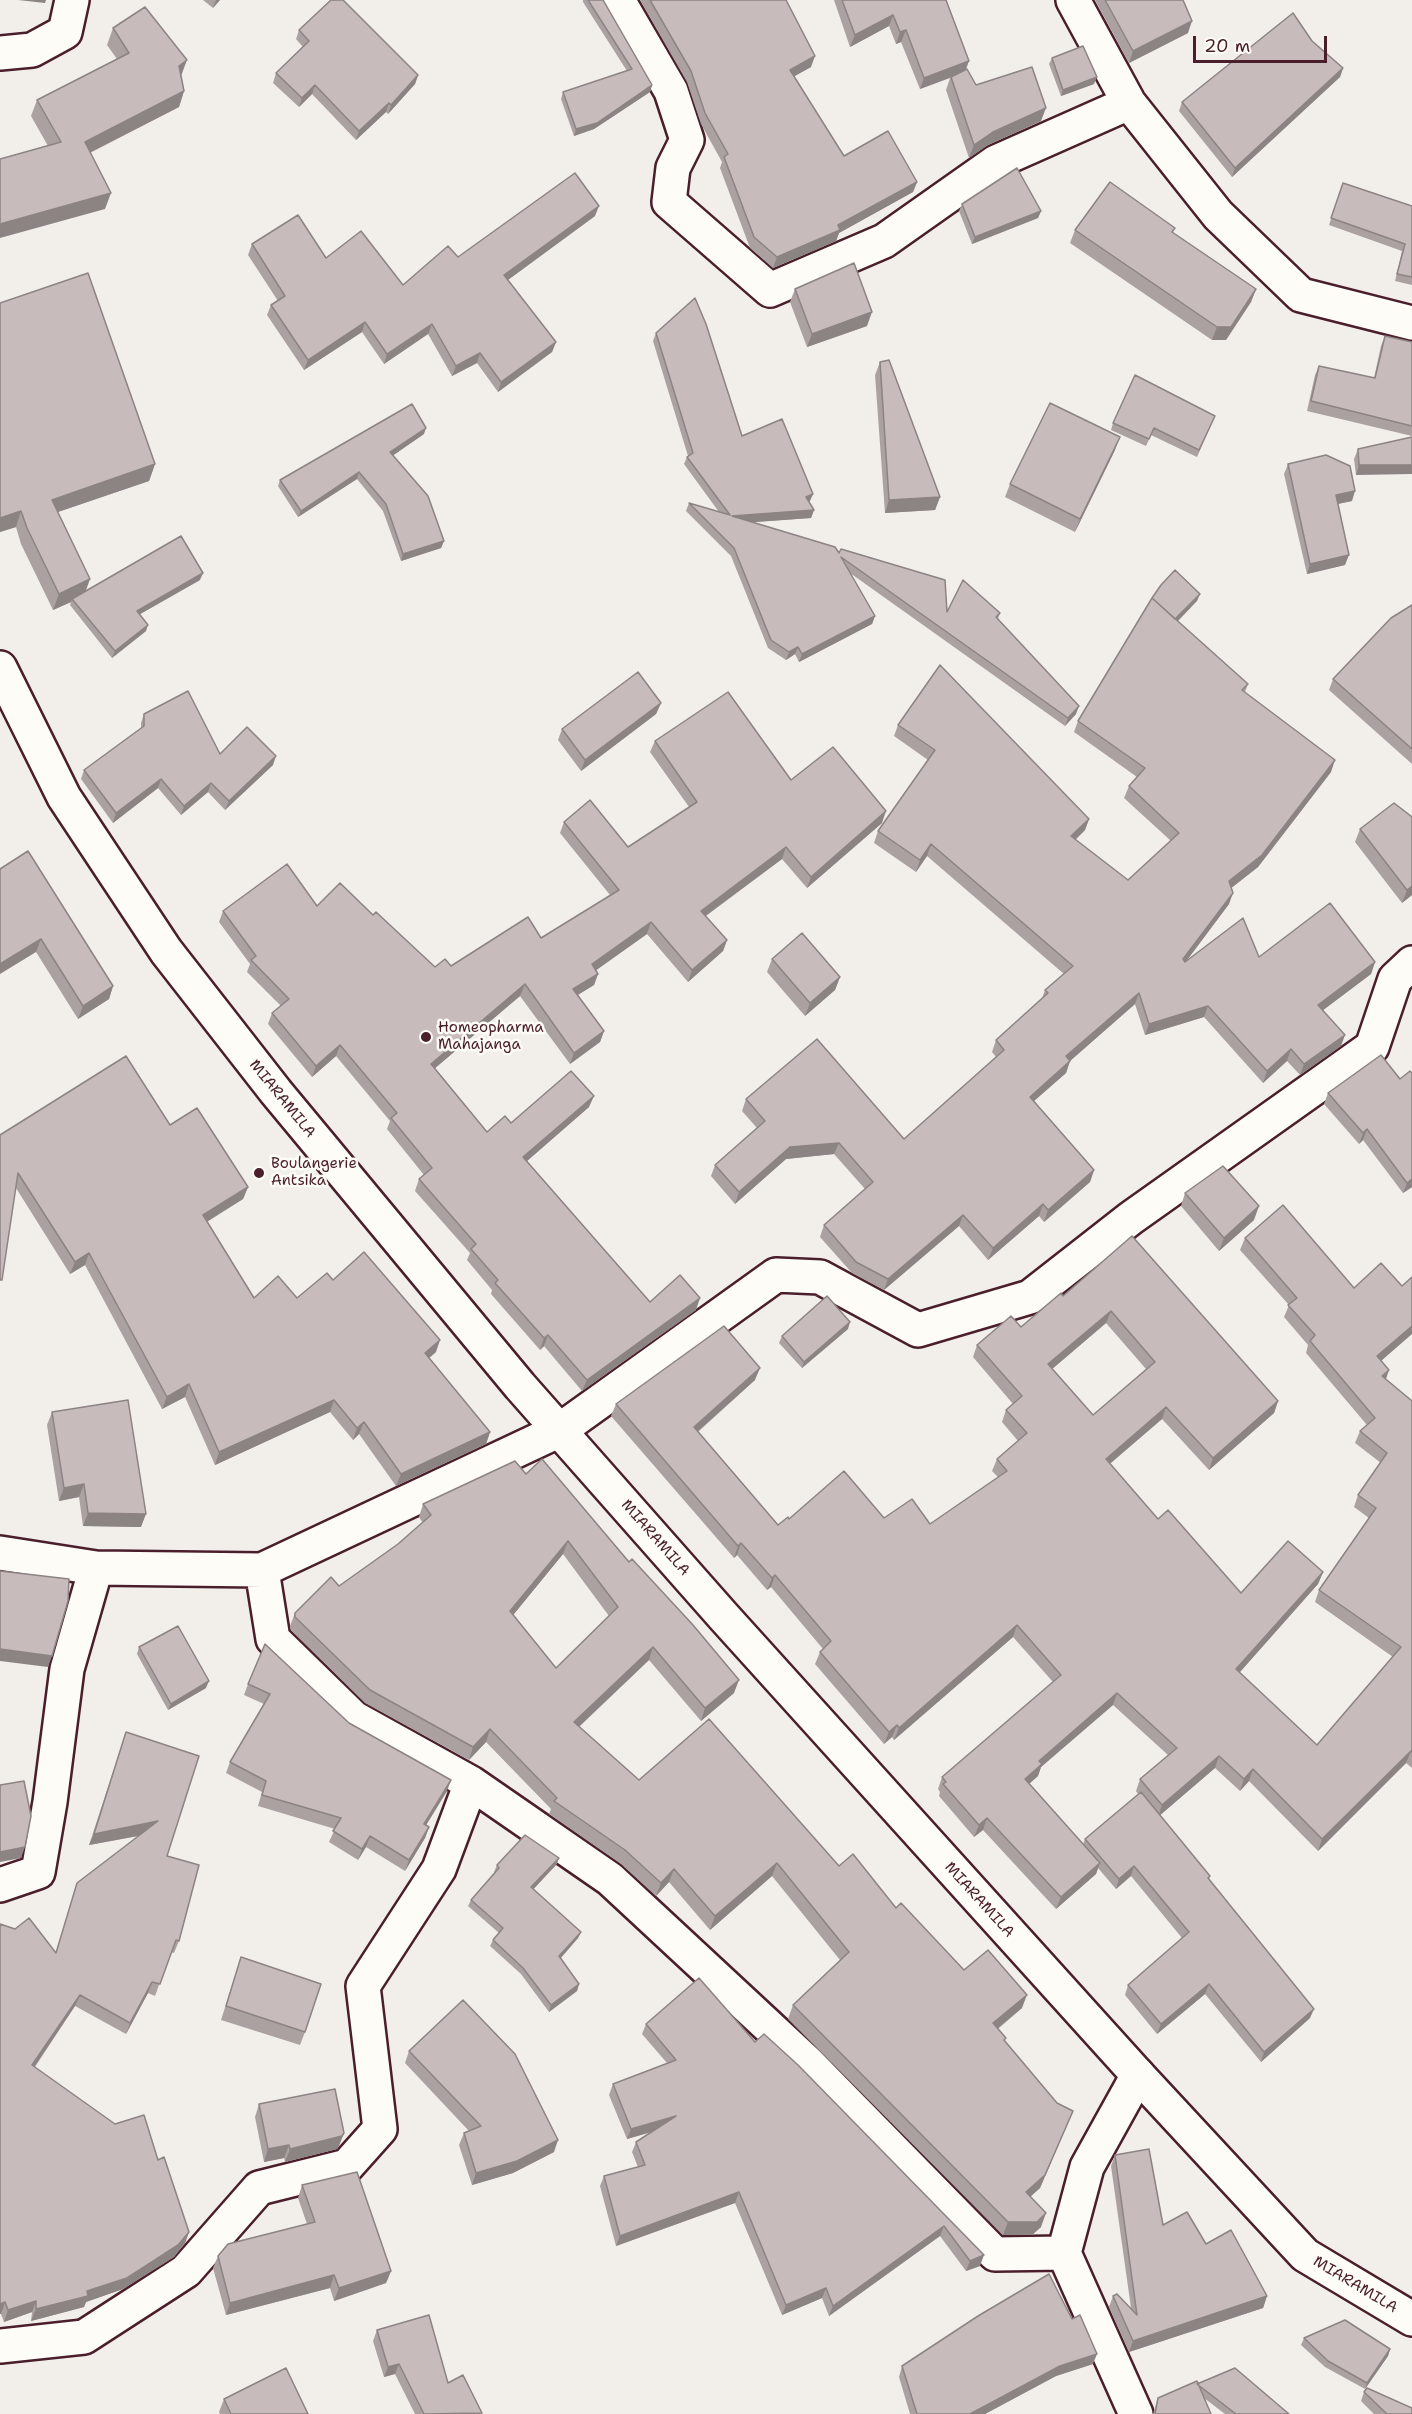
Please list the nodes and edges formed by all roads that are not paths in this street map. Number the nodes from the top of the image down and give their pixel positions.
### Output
1 (72, 0) edge
2 (618, 0) edge
3 (1073, 0) edge
4 (0, 53) edge
5 (1129, 103) junction
6 (1412, 323) edge
7 (0, 668) edge
8 (1412, 963) edge
9 (560, 1430) junction
10 (0, 1553) edge
11 (96, 1568) junction
12 (262, 1570) junction
13 (471, 1783) junction
14 (0, 1885) edge
15 (1138, 2075) junction
16 (1064, 2253) junction
17 (1412, 2319) edge
18 (0, 2346) edge
19 (1136, 2414) edge

1 - 4 street
2 - 5 street
3 - 5 street
5 - 6 street
7 - 9 street, MIARAMILA
8 - 9 street
9 - 12 street
9 - 15 street, MIARAMILA
10 - 11 street
11 - 12 street
11 - 14 street
12 - 13 street
13 - 16 street
13 - 18 street
15 - 16 street
15 - 17 street, MIARAMILA
16 - 19 street

